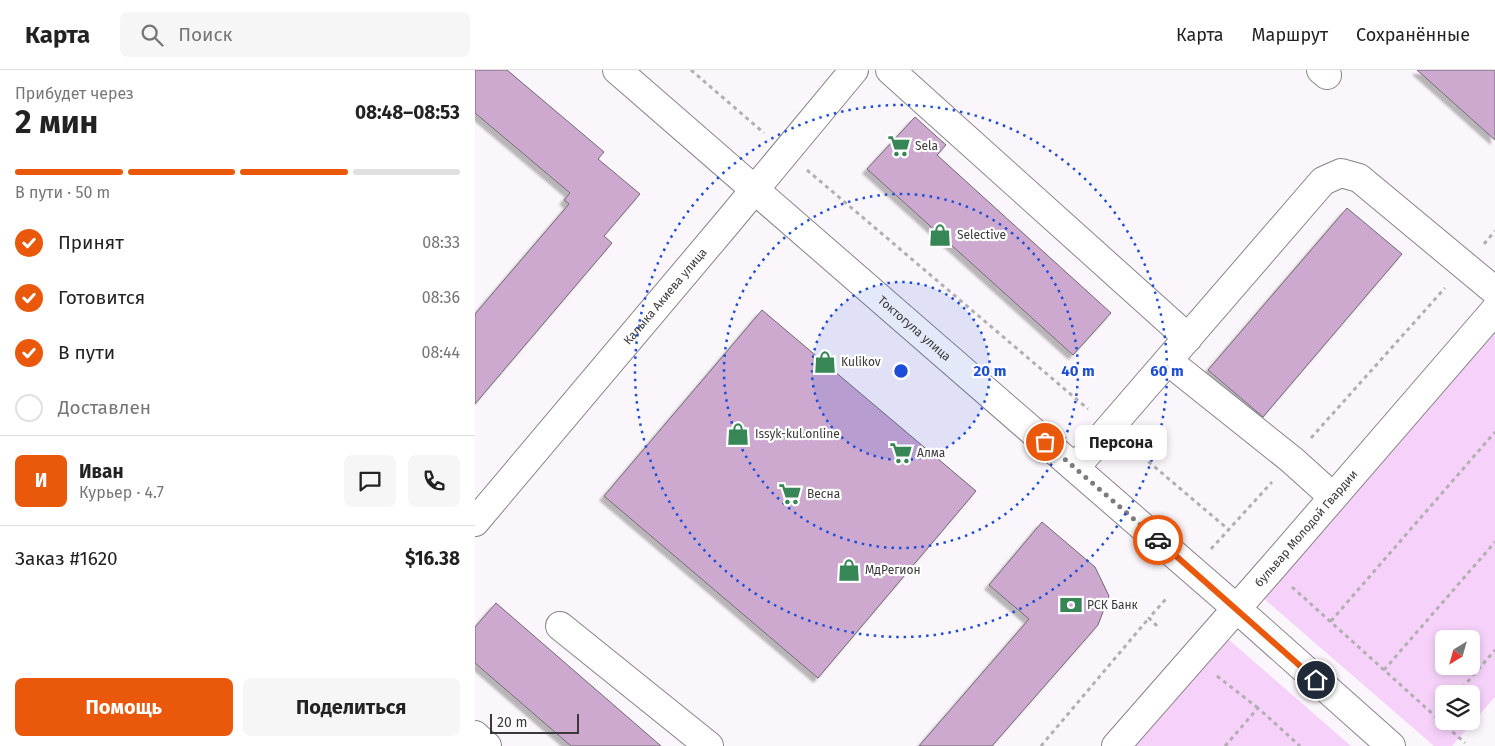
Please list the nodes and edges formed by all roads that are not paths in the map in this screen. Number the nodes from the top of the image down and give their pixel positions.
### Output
1 (617, 70) edge
2 (853, 70) edge
3 (890, 70) edge
4 (753, 190) junction
5 (1495, 291) edge
6 (1495, 310) edge
7 (1187, 338) junction
8 (1168, 361) junction
9 (1075, 468) junction
10 (1333, 497) junction
11 (475, 522) edge
12 (1236, 608) junction
13 (561, 626) dead end
14 (475, 735) edge
15 (487, 746) edge
16 (709, 746) edge
17 (1116, 746) edge
18 (1391, 746) edge

1 - 4 main road, Токтогула улица
2 - 4 main road, Калыка Акиева улица
3 - 7 main road
4 - 9 main road, Токтогула улица
4 - 11 main road, Калыка Акиева улица
5 - 7 main road
6 - 10 main road, бульвар Молодой Гвардии
7 - 8 main road
8 - 9 main road
8 - 10 main road
9 - 12 main road, Токтогула улица
10 - 12 main road, бульвар Молодой Гвардии
12 - 17 main road, бульвар Молодой Гвардии
12 - 18 main road, Токтогула улица
13 - 16 main road
14 - 15 main road

